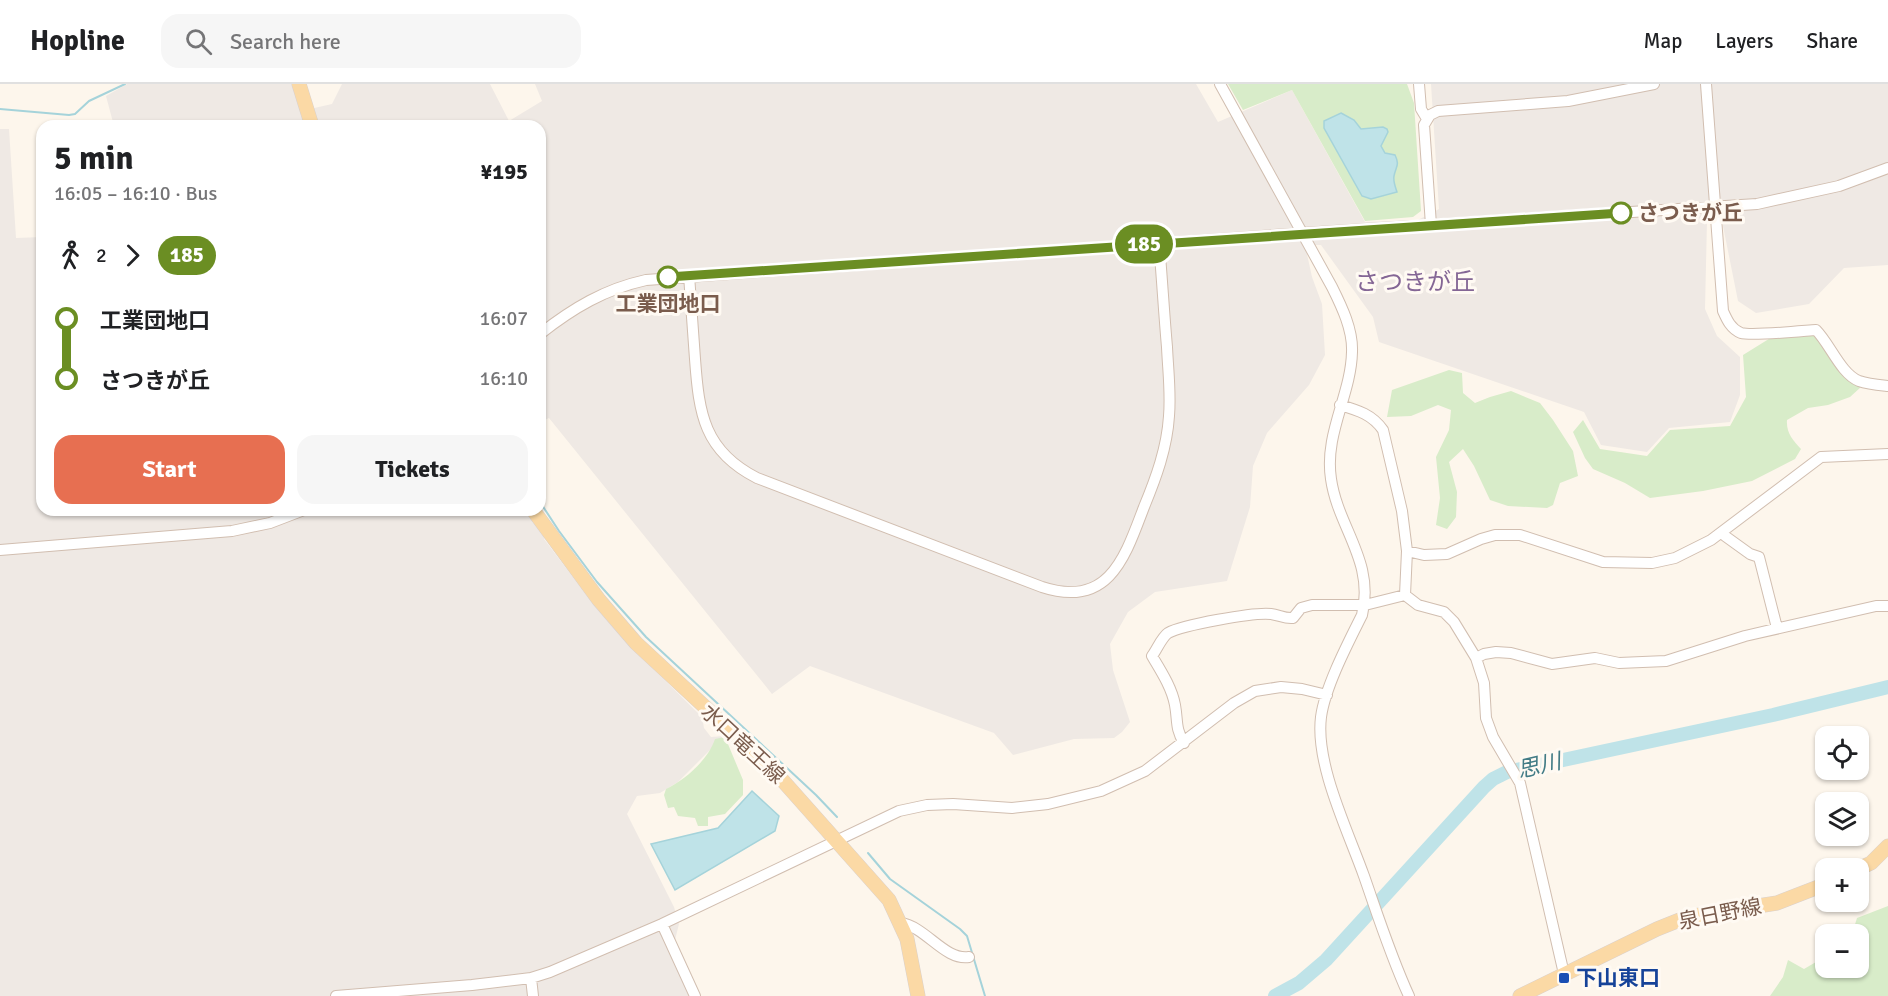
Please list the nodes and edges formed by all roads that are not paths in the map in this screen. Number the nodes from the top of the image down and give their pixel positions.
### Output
1 (299, 84) edge
2 (1220, 84) edge
3 (1419, 84) edge
4 (1654, 84) edge
5 (1706, 84) edge
6 (1427, 119) junction
7 (310, 120) edge
8 (1888, 168) edge
9 (1716, 206) junction
10 (1431, 225) junction
11 (1303, 233) junction
12 (1159, 243) junction
13 (689, 275) junction
14 (546, 330) edge
15 (1888, 386) edge
16 (1340, 405) junction
17 (1888, 454) edge
18 (288, 516) edge
19 (537, 516) edge
20 (1722, 532) junction
21 (0, 550) edge
22 (1407, 551) junction
23 (1405, 595) junction
24 (1365, 605) junction
25 (1888, 606) edge
26 (1777, 628) junction
27 (1476, 658) junction
28 (1326, 695) junction
29 (1184, 743) junction
30 (837, 840) junction
31 (1888, 846) edge
32 (1869, 864) edge
33 (1815, 888) edge
34 (901, 923) junction
35 (662, 924) junction
36 (969, 957) dead end
37 (1564, 974) junction
38 (531, 978) junction
39 (336, 996) edge
40 (533, 996) edge
41 (694, 996) edge
42 (918, 996) edge
43 (1409, 996) edge
44 (1520, 996) edge

1 - 7 main road
2 - 11 street
3 - 6 street
4 - 6 street
5 - 9 street
6 - 10 street
8 - 9 street
9 - 10 street
9 - 15 street
10 - 11 street
11 - 12 street
11 - 16 street
12 - 13 street
12 - 13 street
13 - 14 street
16 - 22 street
16 - 24 street
17 - 20 street
18 - 21 street
19 - 30 main road, 水口竜王線
20 - 22 street
20 - 26 street
22 - 23 street
23 - 24 street
23 - 27 street
24 - 28 street
24 - 29 street
25 - 26 street
26 - 27 street
27 - 37 street
28 - 29 street
28 - 43 street
29 - 30 street
30 - 34 main road, 水口竜王線
30 - 35 street
31 - 32 main road
33 - 37 main road, 泉日野線
34 - 36 street
34 - 42 main road, 水口竜王線
35 - 38 street
35 - 41 street
37 - 44 main road, 泉日野線
38 - 39 street
38 - 40 street

